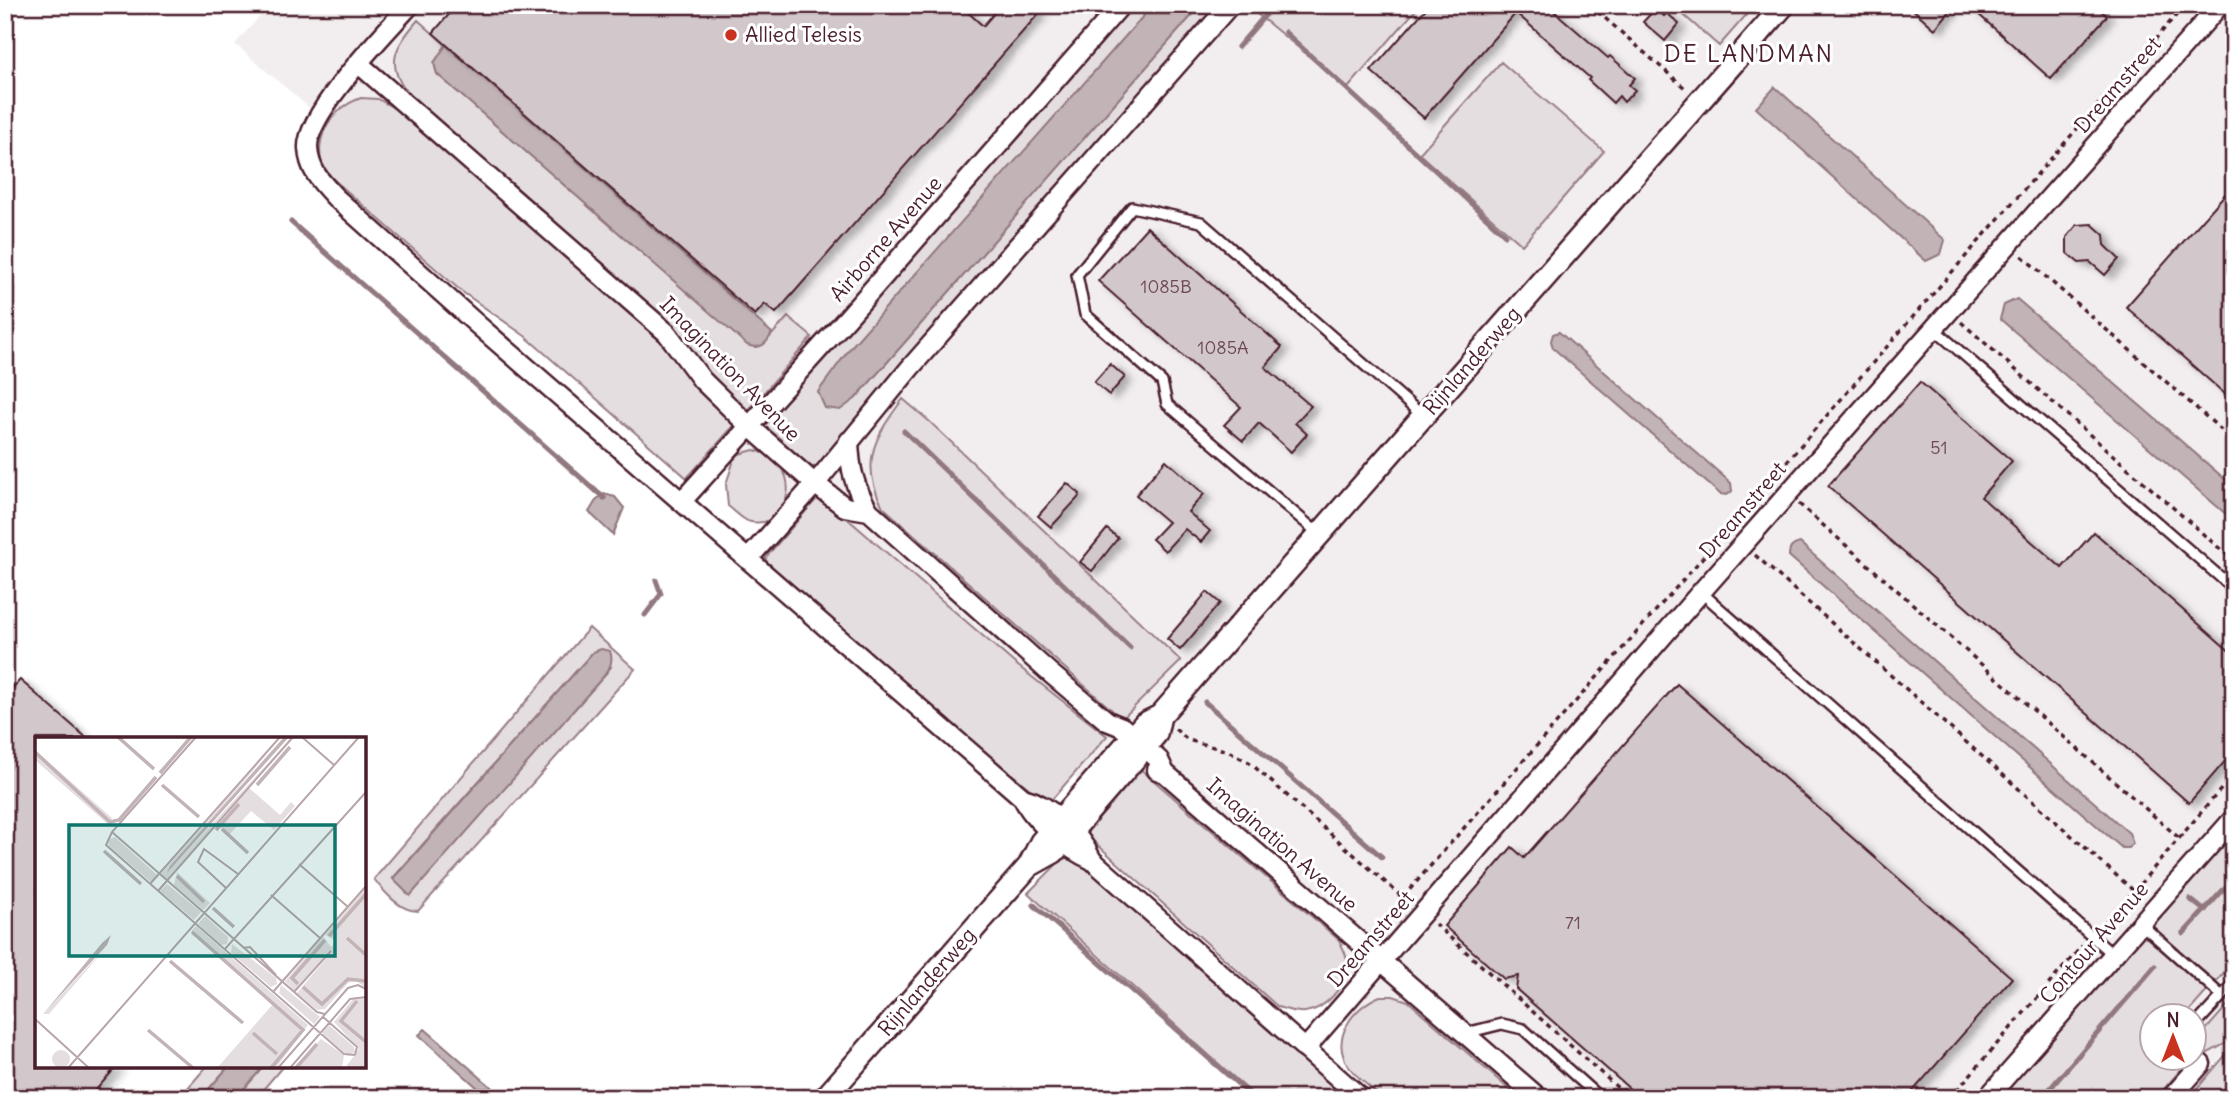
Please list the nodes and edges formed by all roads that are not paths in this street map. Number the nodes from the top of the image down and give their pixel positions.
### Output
1 (410, 5) edge
2 (1121, 5) edge
3 (1230, 5) edge
4 (1784, 5) edge
5 (2220, 5) edge
6 (358, 63) junction
7 (1934, 328) junction
8 (1423, 416) junction
9 (749, 426) junction
10 (849, 441) junction
11 (815, 484) junction
12 (682, 501) junction
13 (869, 511) junction
14 (1319, 534) junction
15 (748, 559) junction
16 (2234, 589) edge
17 (1701, 592) junction
18 (1135, 746) junction
19 (2234, 818) edge
20 (1061, 831) junction
21 (2141, 924) junction
22 (2113, 955) junction
23 (1381, 961) junction
24 (2234, 983) edge
25 (2222, 996) junction
26 (2208, 1012) edge
27 (1464, 1033) junction
28 (1305, 1049) junction
29 (2194, 1072) edge
30 (825, 1098) edge
31 (1361, 1098) edge
32 (1539, 1098) edge
33 (1601, 1098) edge
34 (1987, 1098) edge
35 (2171, 1098) edge

1 - 6 street
2 - 9 street, Airborne Avenue
3 - 10 street
4 - 8 street, Rijnlanderweg
5 - 7 street, Dreamstreet
6 - 9 street, Imagination Avenue
6 - 12 street
7 - 16 lane
7 - 17 street, Dreamstreet
8 - 14 street, Rijnlanderweg
8 - 14 lane
9 - 11 street, Imagination Avenue
9 - 12 street, Airborne Avenue
10 - 11 street
10 - 13 street
11 - 13 street, Imagination Avenue
11 - 15 street
12 - 15 street
13 - 18 street, Imagination Avenue
14 - 18 street, Rijnlanderweg
15 - 20 street
17 - 22 lane
17 - 23 street, Dreamstreet
18 - 20 street, Rijnlanderweg
18 - 23 street, Imagination Avenue
19 - 21 street, Contour Avenue
20 - 28 street
20 - 30 street, Rijnlanderweg
21 - 22 street, Contour Avenue
21 - 25 lane
22 - 34 street, Contour Avenue
23 - 27 street, Imagination Avenue
23 - 28 street, Dreamstreet
24 - 25 lane
25 - 26 lane
27 - 32 street, Imagination Avenue
27 - 33 lane
28 - 31 street
29 - 35 street

